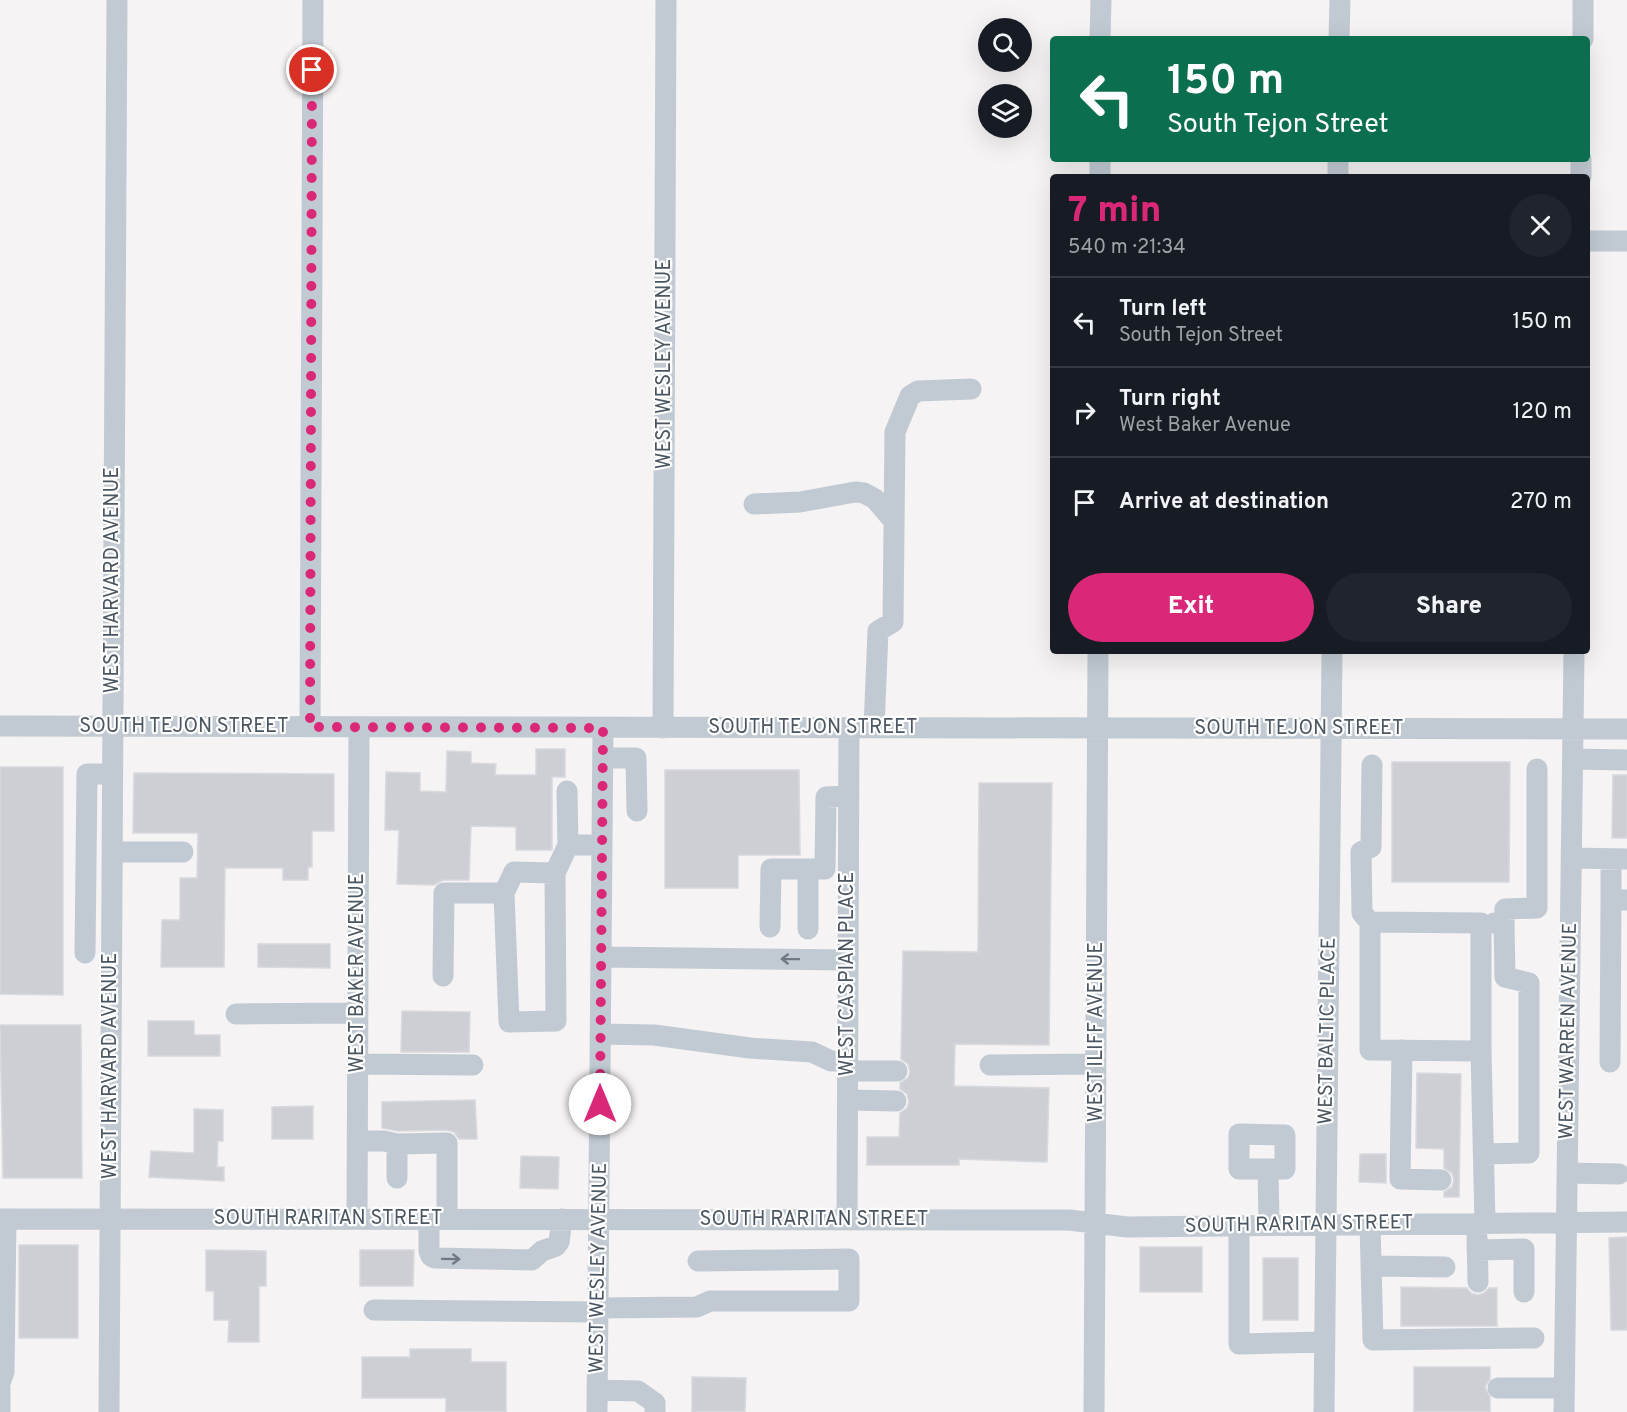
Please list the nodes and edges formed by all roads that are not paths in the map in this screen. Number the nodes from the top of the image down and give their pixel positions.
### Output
1 (117, 0) edge
2 (313, 0) edge
3 (666, 0) edge
4 (1101, 0) edge
5 (1340, 0) edge
6 (1583, 0) edge
7 (1101, 36) edge
8 (1339, 36) edge
9 (1583, 36) edge
10 (1590, 241) edge
11 (1627, 241) edge
12 (971, 389) dead end
13 (754, 504) dead end
14 (893, 520) junction
15 (1098, 654) edge
16 (1332, 654) edge
17 (1574, 654) edge
18 (0, 726) edge
19 (112, 727) junction
20 (310, 727) junction
21 (358, 727) junction
22 (603, 728) junction
23 (663, 728) junction
24 (849, 728) junction
25 (874, 728) junction
26 (1098, 729) junction
27 (1331, 729) junction
28 (1573, 729) junction
29 (1627, 729) edge
30 (603, 758) junction
31 (1573, 759) junction
32 (1627, 760) edge
33 (1372, 765) dead end
34 (1537, 769) dead end
35 (112, 774) junction
36 (567, 791) dead end
37 (849, 796) junction
38 (637, 811) dead end
39 (568, 845) junction
40 (602, 845) junction
41 (111, 852) junction
42 (183, 852) dead end
43 (1571, 858) junction
44 (1619, 859) edge
45 (816, 869) junction
46 (848, 869) junction
47 (555, 873) junction
48 (504, 893) junction
49 (85, 900) junction
50 (111, 900) junction
51 (1619, 900) edge
52 (1370, 922) junction
53 (1481, 923) junction
54 (1504, 923) junction
55 (771, 927) dead end
56 (808, 929) dead end
57 (85, 953) dead end
58 (601, 957) junction
59 (848, 960) junction
60 (443, 976) dead end
61 (358, 1013) junction
62 (236, 1014) dead end
63 (600, 1034) junction
64 (1402, 1050) junction
65 (1481, 1051) junction
66 (1610, 1062) dead end
67 (357, 1064) junction
68 (1096, 1064) junction
69 (473, 1065) dead end
70 (990, 1065) dead end
71 (848, 1066) junction
72 (897, 1071) dead end
73 (848, 1100) junction
74 (896, 1101) dead end
75 (357, 1141) junction
76 (397, 1144) junction
77 (1484, 1154) junction
78 (1268, 1169) dead end
79 (1567, 1173) junction
80 (1619, 1174) dead end
81 (397, 1178) dead end
82 (1441, 1180) dead end
83 (111, 1218) junction
84 (3, 1219) edge
85 (357, 1219) junction
86 (438, 1219) junction
87 (562, 1219) junction
88 (599, 1219) junction
89 (847, 1219) junction
90 (1566, 1222) junction
91 (1627, 1222) edge
92 (1096, 1223) junction
93 (1481, 1223) junction
94 (1370, 1224) junction
95 (1269, 1225) junction
96 (1326, 1225) junction
97 (1239, 1226) junction
98 (1477, 1250) junction
99 (698, 1261) dead end
100 (1371, 1266) junction
101 (1445, 1267) dead end
102 (1478, 1282) dead end
103 (1524, 1292) dead end
104 (374, 1310) dead end
105 (598, 1310) junction
106 (1534, 1338) dead end
107 (1325, 1342) junction
108 (0, 1383) edge
109 (1498, 1388) dead end
110 (1564, 1388) junction
111 (0, 1389) edge
112 (597, 1390) junction
113 (0, 1412) edge
114 (109, 1412) edge
115 (597, 1412) edge
116 (655, 1412) edge
117 (1094, 1412) edge
118 (1324, 1412) edge
119 (1564, 1412) edge

1 - 19 street, WEST HARVARD AVENUE
2 - 20 street
3 - 23 street, WEST WESLEY AVENUE
4 - 7 street
5 - 8 street
6 - 9 street
10 - 11 street
12 - 14 street
13 - 14 street
14 - 25 street
15 - 26 street, WEST ILIFF AVENUE
16 - 27 street, WEST BALTIC PLACE
17 - 28 street, WEST WARREN AVENUE
18 - 19 street, SOUTH TEJON STREET
19 - 20 street, SOUTH TEJON STREET
19 - 35 street, WEST HARVARD AVENUE
20 - 21 street, SOUTH TEJON STREET
21 - 22 street, SOUTH TEJON STREET
21 - 61 street, WEST BAKER AVENUE
22 - 23 street, SOUTH TEJON STREET
22 - 30 street, WEST WESLEY AVENUE
23 - 24 street, SOUTH TEJON STREET
24 - 25 street, SOUTH TEJON STREET
24 - 37 street, WEST CASPIAN PLACE
25 - 26 street, SOUTH TEJON STREET
26 - 27 street, SOUTH TEJON STREET
26 - 68 street, WEST ILIFF AVENUE
27 - 28 street, SOUTH TEJON STREET
27 - 96 street, WEST BALTIC PLACE
28 - 29 street, SOUTH TEJON STREET
28 - 31 street, WEST WARREN AVENUE
30 - 38 street
30 - 40 street, WEST WESLEY AVENUE
31 - 32 street
31 - 43 street, WEST WARREN AVENUE
33 - 52 street
34 - 54 street
35 - 41 street, WEST HARVARD AVENUE
35 - 49 street
36 - 39 street
37 - 45 street
37 - 46 street, WEST CASPIAN PLACE
39 - 40 street
39 - 47 street
40 - 58 street, WEST WESLEY AVENUE
41 - 42 street
41 - 50 street, WEST HARVARD AVENUE
43 - 44 street
43 - 79 street, WEST WARREN AVENUE
44 - 51 street
45 - 46 street
45 - 55 street
45 - 56 street
46 - 59 street, WEST CASPIAN PLACE
47 - 48 street
47 - 48 street
48 - 60 street
49 - 50 street
49 - 57 street
50 - 83 street, WEST HARVARD AVENUE
51 - 66 street
52 - 53 street
52 - 64 street
53 - 54 street
53 - 65 street
54 - 77 street
59 -> 58 street
58 - 63 street, WEST WESLEY AVENUE
59 - 71 street, WEST CASPIAN PLACE
61 - 62 street
61 - 67 street, WEST BAKER AVENUE
63 - 71 street
63 - 88 street, WEST WESLEY AVENUE
64 - 65 street
64 - 82 street
65 - 77 street
67 - 69 street
67 - 75 street, WEST BAKER AVENUE
68 - 70 street
68 - 92 street, WEST ILIFF AVENUE
71 - 72 street
71 - 73 street, WEST CASPIAN PLACE
73 - 74 street
73 - 89 street, WEST CASPIAN PLACE
75 - 76 street
75 - 85 street, WEST BAKER AVENUE
76 - 81 street
76 - 86 street
77 - 93 street
78 - 95 street
79 - 80 street
79 - 90 street, WEST WARREN AVENUE
83 - 84 street, SOUTH RARITAN STREET
83 - 85 street, SOUTH RARITAN STREET
83 - 114 street, WEST HARVARD AVENUE
84 - 108 street
85 - 86 street, SOUTH RARITAN STREET
86 - 87 street, SOUTH RARITAN STREET
86 -> 87 street
87 - 88 street, SOUTH RARITAN STREET
88 - 89 street, SOUTH RARITAN STREET
88 - 105 street, WEST WESLEY AVENUE
89 - 92 street, SOUTH RARITAN STREET
90 - 91 street, SOUTH RARITAN STREET
90 - 93 street, SOUTH RARITAN STREET
90 - 110 street, WEST WARREN AVENUE
92 - 97 street, SOUTH RARITAN STREET
92 - 117 street, WEST ILIFF AVENUE
93 - 94 street, SOUTH RARITAN STREET
93 - 98 street
94 - 96 street, SOUTH RARITAN STREET
94 - 100 street
95 - 96 street, SOUTH RARITAN STREET
95 - 97 street, SOUTH RARITAN STREET
96 - 107 street, WEST BALTIC PLACE
97 - 107 street
98 - 102 street
98 - 103 street
99 - 105 street
100 - 101 street
100 - 106 street
104 - 105 street
105 - 112 street, WEST WESLEY AVENUE
107 - 118 street, WEST BALTIC PLACE
109 - 110 street
110 - 119 street, WEST WARREN AVENUE
111 - 113 street
112 - 115 street, WEST WESLEY AVENUE
112 - 116 street

